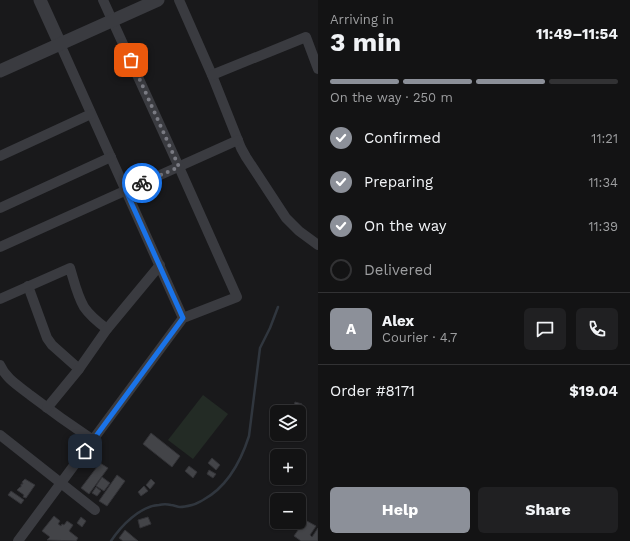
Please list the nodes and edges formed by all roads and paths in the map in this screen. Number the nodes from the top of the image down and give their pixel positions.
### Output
1 (40, 0) edge
2 (103, 0) edge
3 (137, 0) edge
4 (158, 0) edge
5 (179, 0) edge
6 (111, 16) junction
7 (58, 40) junction
8 (0, 62) edge
9 (318, 69) edge
10 (0, 70) edge
11 (212, 75) junction
12 (91, 114) junction
13 (238, 140) junction
14 (0, 156) edge
15 (111, 157) junction
16 (179, 167) junction
17 (126, 191) junction
18 (0, 208) edge
19 (318, 245) edge
20 (0, 247) edge
21 (160, 265) junction
22 (28, 286) junction
23 (0, 299) edge
24 (183, 318) junction
25 (107, 329) junction
26 (0, 366) edge
27 (79, 369) junction
28 (47, 408) junction
29 (0, 436) edge
30 (93, 440) junction
31 (61, 483) junction
32 (95, 510) dead end
33 (19, 541) edge

1 - 7 street
2 - 6 street
3 - 6 street
4 - 6 street
5 - 11 street
6 - 7 street
6 - 16 street
7 - 8 street
7 - 10 street
7 - 12 street
9 - 11 street
11 - 13 street
12 - 14 street
12 - 15 street
13 - 16 street
13 - 19 street
15 - 17 street
15 - 18 street
16 - 17 street
16 - 24 street
17 - 20 street
17 - 21 street
21 - 24 street
21 - 25 street
22 - 23 street
22 - 25 street
22 - 27 street
24 - 30 street
25 - 27 street
26 - 28 street
27 - 28 street
28 - 30 street
29 - 31 street
30 - 31 street
31 - 32 street
31 - 33 street

